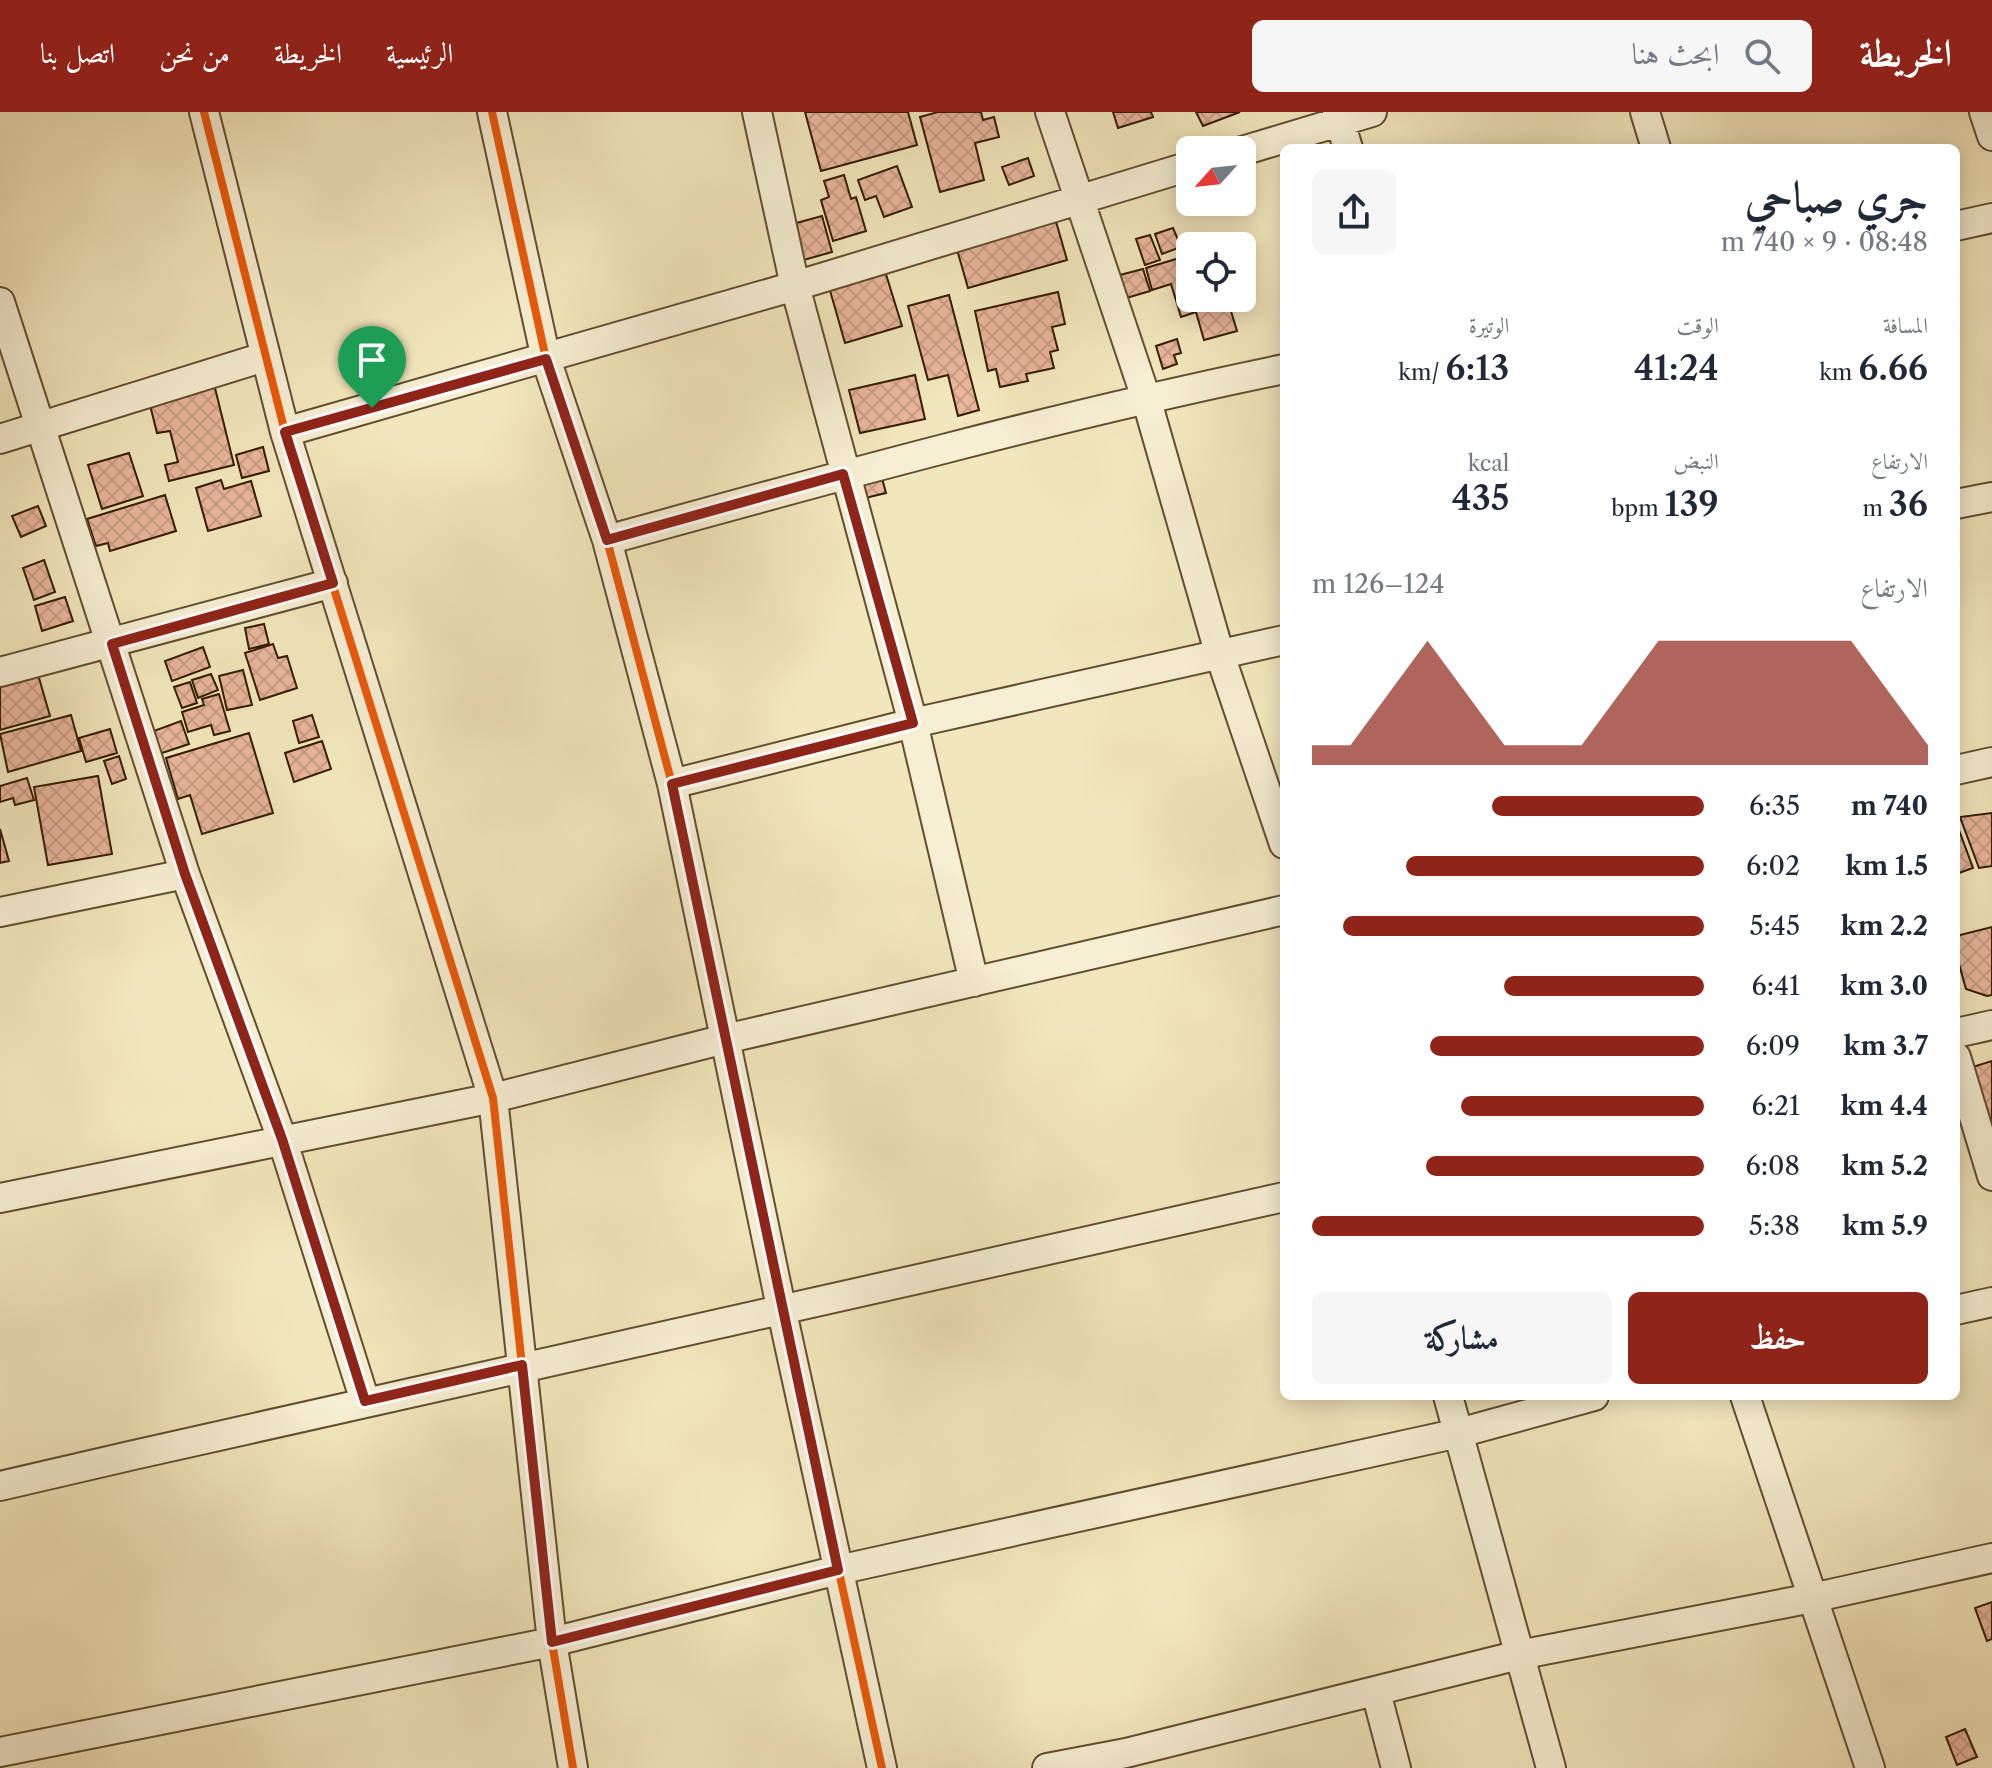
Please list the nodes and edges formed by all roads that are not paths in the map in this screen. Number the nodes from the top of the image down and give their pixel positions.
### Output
1 (204, 112) edge
2 (492, 112) edge
3 (757, 112) edge
4 (1050, 112) edge
5 (1372, 112) edge
6 (1645, 112) edge
7 (1984, 112) edge
8 (1342, 127) edge
9 (1992, 136) edge
10 (1655, 144) edge
11 (1256, 148) edge
12 (1176, 170) edge
13 (1077, 200) junction
14 (1992, 218) edge
15 (1960, 225) edge
16 (795, 286) junction
17 (0, 302) edge
18 (264, 357) junction
19 (546, 359) junction
20 (1280, 370) edge
21 (1146, 398) junction
22 (42, 428) junction
23 (285, 432) junction
24 (0, 439) edge
25 (843, 474) junction
26 (1992, 497) edge
27 (1960, 503) edge
28 (607, 540) junction
29 (333, 583) junction
30 (1280, 641) edge
31 (112, 644) junction
32 (1219, 652) junction
33 (0, 672) edge
34 (913, 723) junction
35 (1992, 762) edge
36 (1960, 769) edge
37 (672, 784) junction
38 (1280, 832) edge
39 (185, 874) junction
40 (1280, 911) edge
41 (0, 912) edge
42 (974, 982) junction
43 (1992, 1025) edge
44 (1960, 1032) edge
45 (725, 1039) junction
46 (1960, 1070) edge
47 (493, 1098) junction
48 (282, 1139) junction
49 (1992, 1176) edge
50 (0, 1198) edge
51 (1280, 1198) edge
52 (1992, 1302) edge
53 (1960, 1309) edge
54 (782, 1312) junction
55 (522, 1365) junction
56 (1449, 1400) edge
57 (1579, 1400) edge
58 (1746, 1400) edge
59 (365, 1401) junction
60 (1459, 1433) junction
61 (0, 1486) edge
62 (1992, 1558) edge
63 (838, 1570) junction
64 (1812, 1598) junction
65 (552, 1642) junction
66 (1519, 1655) junction
67 (1376, 1692) junction
68 (0, 1752) edge
69 (1128, 1760) edge
70 (573, 1768) edge
71 (882, 1768) edge
72 (1047, 1768) edge
73 (1396, 1768) edge
74 (1551, 1768) edge
75 (1870, 1768) edge

1 - 18 street
2 - 19 street
3 - 16 street
4 - 13 street
5 - 8 street
6 - 10 street
7 - 9 street
8 - 11 street
12 - 13 street
13 - 16 street
13 - 21 street
14 - 15 street
16 - 19 street
16 - 25 street
17 - 22 street
18 - 22 street
18 - 23 street
19 - 23 street
19 - 28 street
20 - 21 street
21 - 25 street
21 - 32 street
22 - 24 street
22 - 31 street
23 - 29 street
25 - 28 street
25 - 34 street
26 - 27 street
28 - 37 street
29 - 31 street
29 - 47 street
30 - 32 street
31 - 33 street
31 - 39 street
32 - 34 street
32 - 38 street
34 - 37 street
34 - 42 street
35 - 36 street
37 - 45 street
39 - 41 street
39 - 48 street
40 - 42 street
42 - 45 street
43 - 44 street
45 - 47 street
45 - 54 street
46 - 49 street
47 - 48 street
47 - 55 street
48 - 50 street
48 - 59 street
51 - 54 street
52 - 53 street
54 - 55 street
54 - 63 street
55 - 59 street
55 - 65 street
56 - 60 street
57 - 60 street
58 - 64 street
59 - 61 street
60 - 63 street
60 - 66 street
62 - 64 street
63 - 65 street
63 - 71 street
64 - 66 street
64 - 75 street
65 - 68 street
65 - 70 street
66 - 67 street
66 - 74 street
67 - 69 street
67 - 73 street
69 - 72 street

